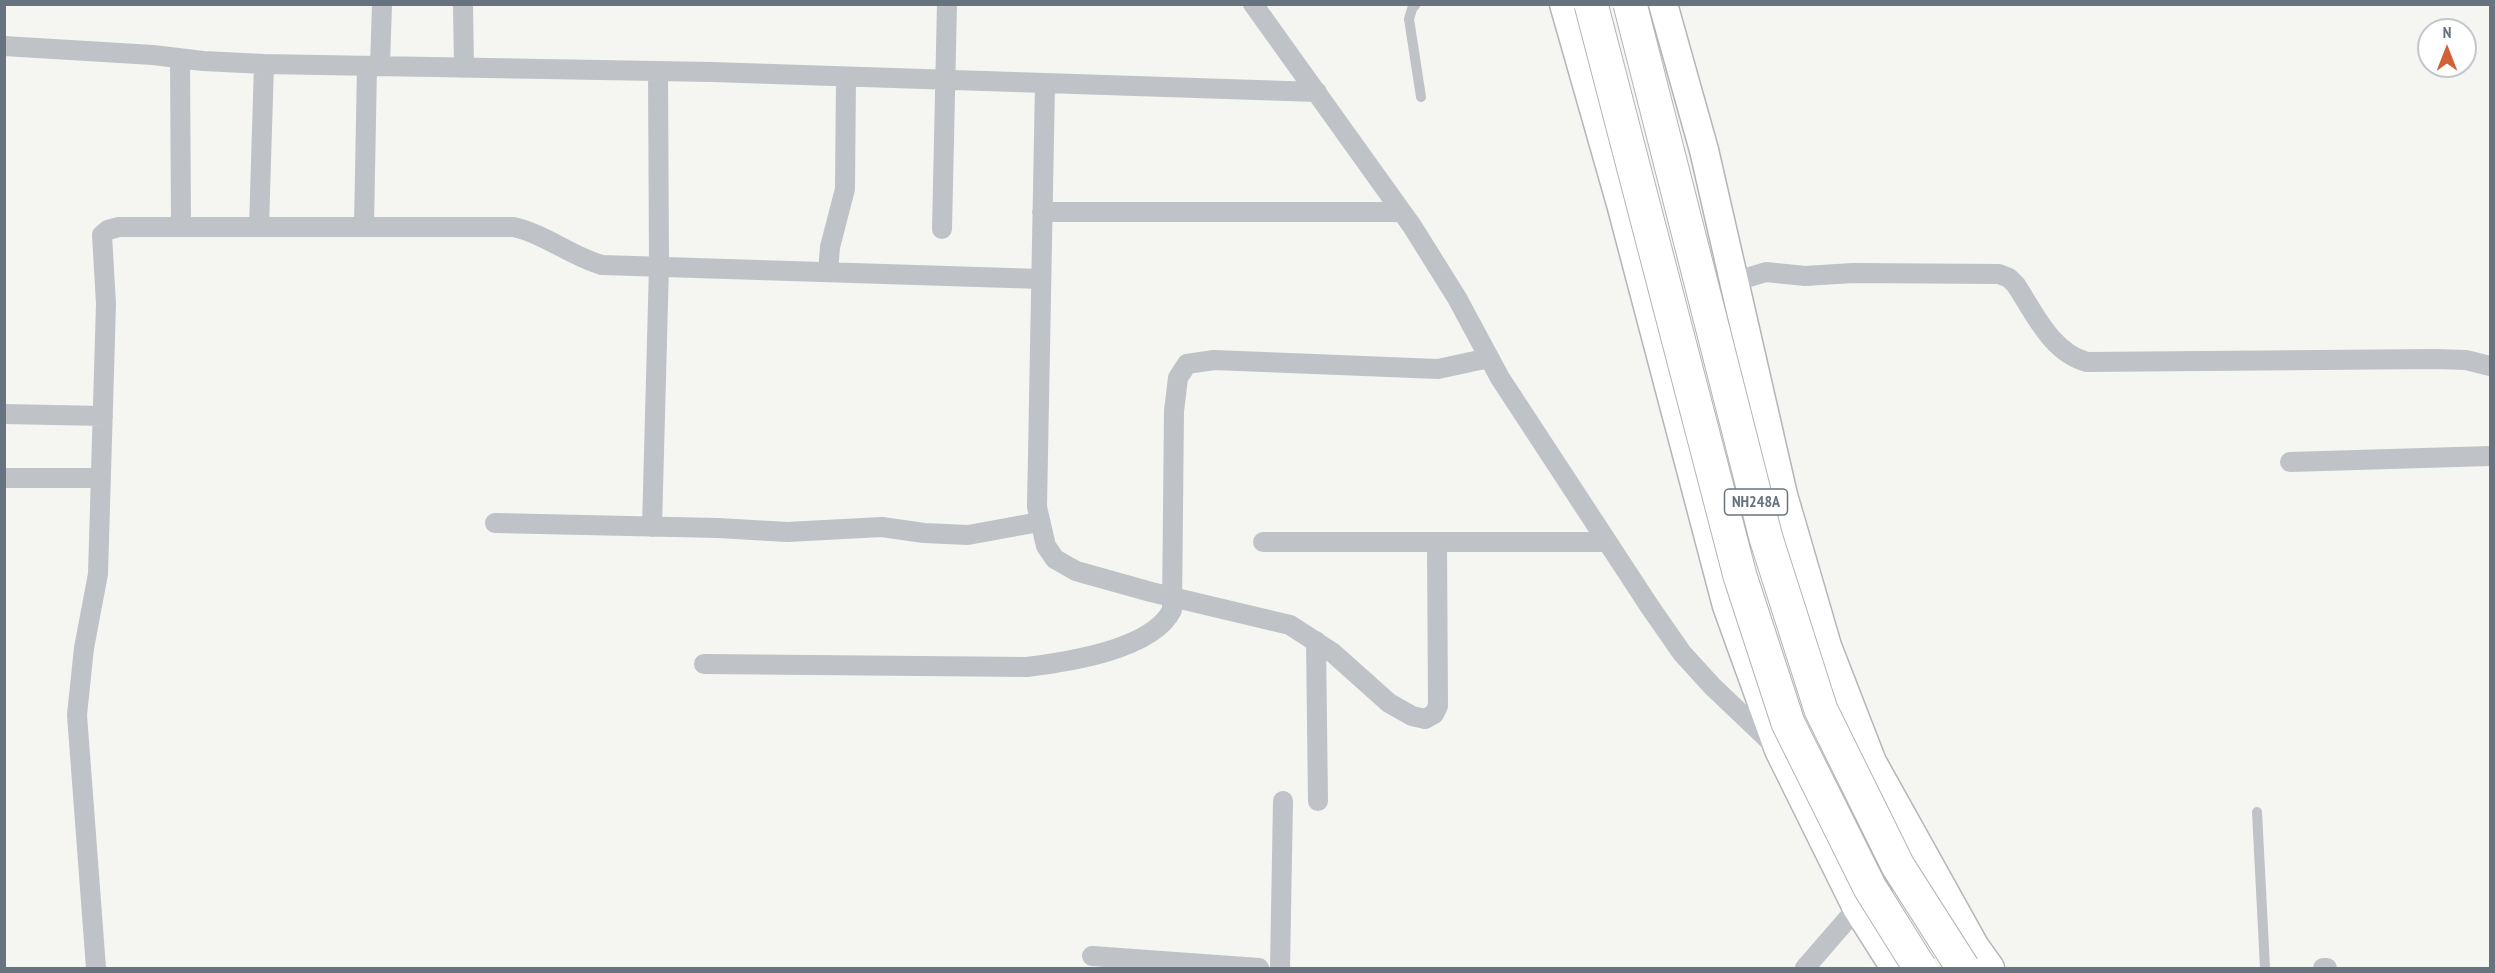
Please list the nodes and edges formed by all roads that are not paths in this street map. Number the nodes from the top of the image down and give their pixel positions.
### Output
1 (381, 4) edge
2 (463, 4) edge
3 (947, 4) edge
4 (1253, 4) edge
5 (1416, 4) edge
6 (1564, 4) edge
7 (1591, 4) edge
8 (1630, 4) edge
9 (1663, 4) edge
10 (4, 46) edge
11 (180, 59) junction
12 (264, 64) junction
13 (374, 66) junction
14 (464, 68) junction
15 (658, 71) junction
16 (846, 77) junction
17 (946, 81) junction
18 (1045, 84) junction
19 (1317, 92) junction
20 (1421, 97) dead end
21 (1042, 212) junction
22 (1402, 212) junction
23 (259, 226) junction
24 (364, 226) junction
25 (181, 227) junction
26 (942, 229) dead end
27 (659, 266) junction
28 (828, 272) junction
29 (1041, 279) junction
30 (1733, 282) junction
31 (1490, 358) junction
32 (2490, 366) edge
33 (4, 414) edge
34 (103, 416) junction
35 (2490, 456) edge
36 (2290, 462) dead end
37 (4, 478) edge
38 (101, 478) junction
39 (1039, 522) junction
40 (495, 523) dead end
41 (652, 527) junction
42 (1263, 542) dead end
43 (1437, 542) junction
44 (1606, 542) junction
45 (1172, 597) junction
46 (1316, 641) junction
47 (704, 664) dead end
48 (1779, 750) junction
49 (1283, 801) dead end
50 (1318, 801) dead end
51 (2257, 812) dead end
52 (1923, 854) junction
53 (1857, 908) junction
54 (1092, 956) dead end
55 (96, 969) edge
56 (1259, 969) edge
57 (1280, 969) edge
58 (1805, 969) edge
59 (1895, 969) edge
60 (1920, 969) edge
61 (1963, 969) edge
62 (1990, 969) edge
63 (2265, 969) edge

1 - 13 street
2 - 14 street
3 - 17 street
4 - 19 street
5 - 20 lane
6 - 48 main road
7 - 60 highway, NH248A, bridge
8 - 61 highway, NH248A, bridge
9 - 30 main road
10 - 11 street
11 - 12 street
11 - 25 street
12 - 13 street
12 - 23 street
13 - 14 street
13 - 24 street
14 - 15 street
15 - 16 street
15 - 27 street
16 - 17 street
16 - 28 street
17 - 18 street
17 - 26 street
18 - 19 street
18 - 21 street
19 - 22 street
21 - 22 street
21 - 29 street
22 - 31 street
23 - 24 street
23 - 25 street
24 - 27 street
25 - 34 street
27 - 28 street
27 - 41 street
28 - 29 street
29 - 39 street
30 - 32 street
30 - 52 main road
31 - 44 street
31 - 45 street
33 - 34 street
34 - 38 street
35 - 36 street
37 - 38 street
38 - 55 street
39 - 41 street
39 - 45 street
40 - 41 street
42 - 43 street
43 - 44 street
43 - 46 street
44 - 48 street
45 - 46 street
45 - 47 street
46 - 50 street
48 - 53 main road
49 - 57 street
51 - 63 lane
52 - 53 street
52 - 62 main road
53 - 58 street
53 - 59 main road
54 - 56 street

